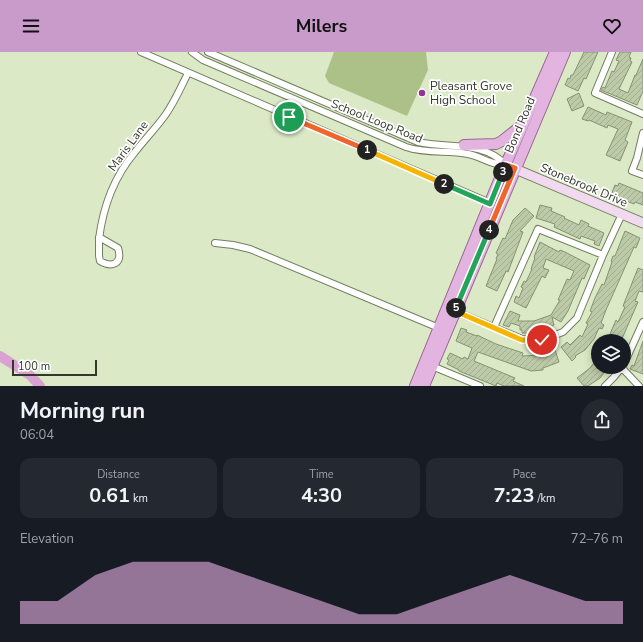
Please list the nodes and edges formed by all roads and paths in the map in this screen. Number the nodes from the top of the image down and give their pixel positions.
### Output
1 (141, 52) edge
2 (192, 52) edge
3 (208, 52) edge
4 (555, 52) edge
5 (565, 52) edge
6 (612, 52) edge
7 (188, 73) junction
8 (643, 114) edge
9 (524, 123) junction
10 (643, 133) edge
11 (498, 143) junction
12 (464, 146) junction
13 (494, 155) junction
14 (511, 167) junction
15 (643, 176) edge
16 (490, 204) junction
17 (622, 214) junction
18 (643, 223) edge
19 (99, 237) junction
20 (215, 243) dead end
21 (603, 255) junction
22 (455, 311) junction
23 (445, 314) junction
24 (643, 322) edge
25 (494, 327) junction
26 (439, 328) junction
27 (631, 348) edge
28 (432, 366) junction
29 (616, 374) edge
30 (629, 374) edge
31 (471, 384) edge
32 (415, 386) edge
33 (424, 386) edge
34 (480, 386) edge
35 (605, 386) edge
36 (638, 386) edge

1 - 7 street
2 - 14 street, School Loop Road
3 - 12 street, School Loop Road
4 - 9 main road, Bond Road
5 - 14 main road, Bond Road
6 - 8 street
7 - 16 street
7 - 19 street, Maris Lane
9 - 11 main road
9 - 14 main road, Bond Road
10 - 15 street
11 - 12 main road
11 - 13 street
12 - 13 street, School Loop Road
13 - 14 street, School Loop Road
14 - 16 main road, Bond Road
14 - 17 street, Stonebrook Drive
14 - 22 main road, Bond Road
16 - 23 main road, Bond Road
17 - 18 street, Stonebrook Drive
17 - 21 street
19 - 19 street, Maris Lane
20 - 26 street
21 - 25 street
21 - 25 street
22 - 25 street
22 - 28 main road, Bond Road
23 - 26 main road, Bond Road
23 - 28 main road
24 - 27 street
26 - 32 main road, Bond Road
28 - 31 street
28 - 33 main road, Bond Road
29 - 35 street
30 - 36 street
31 - 34 street

